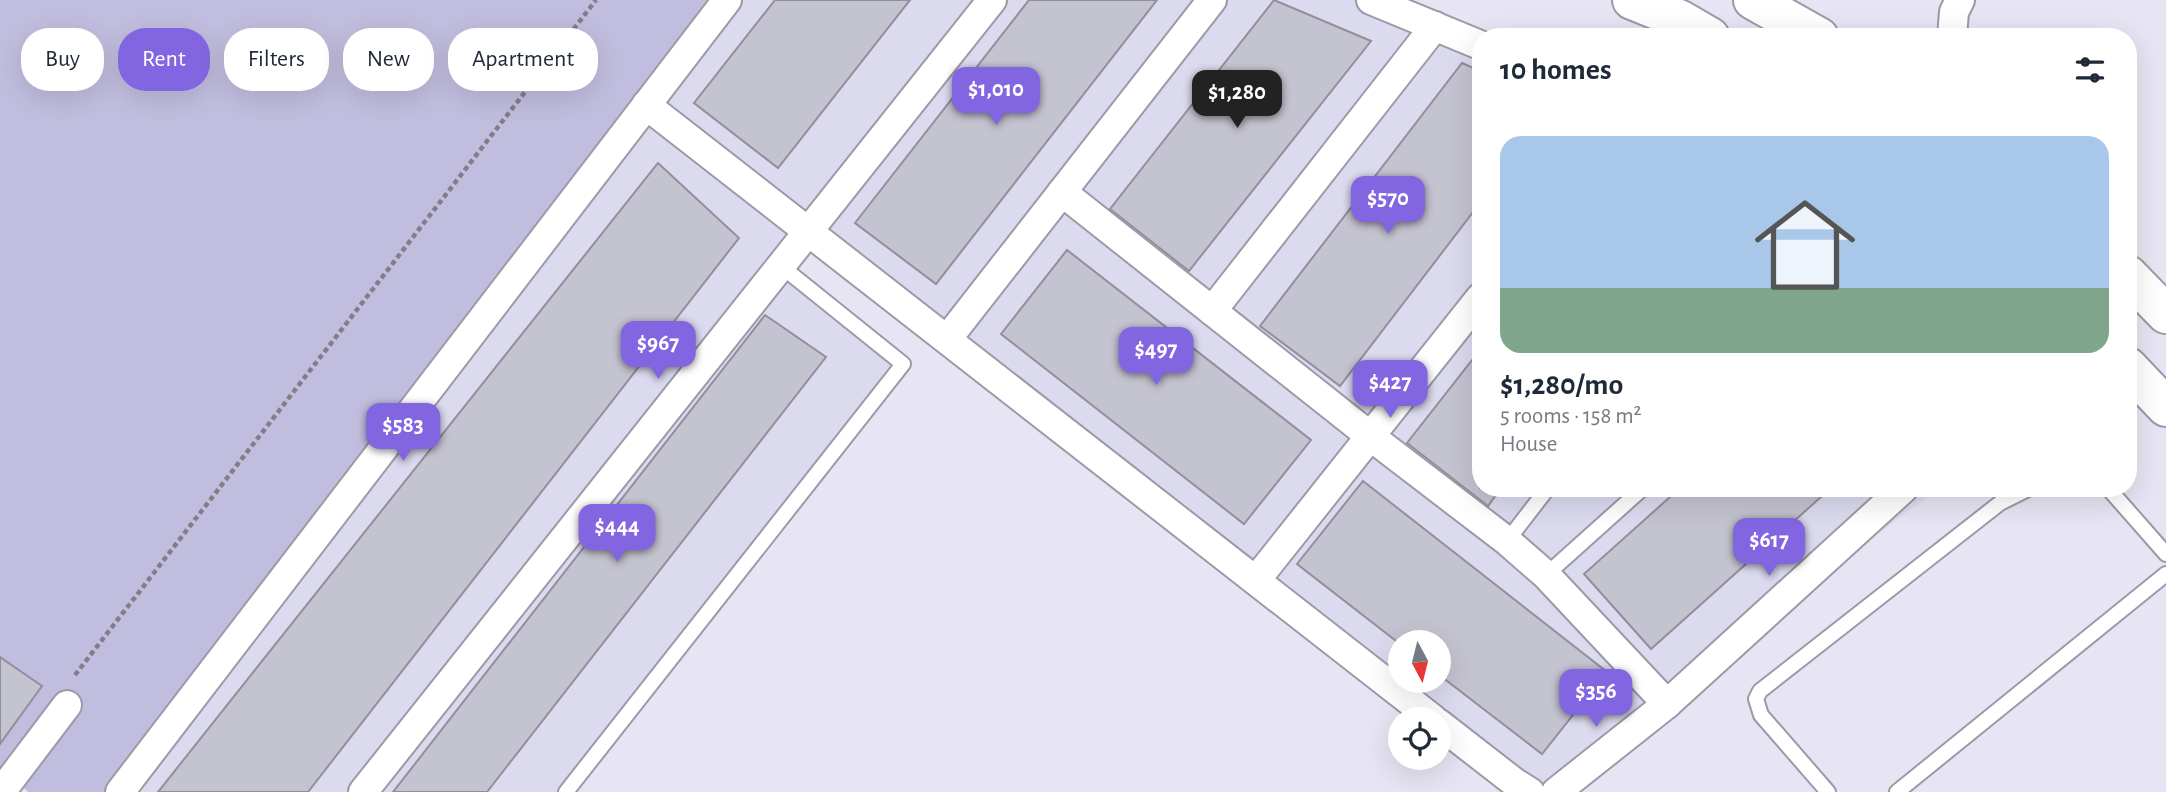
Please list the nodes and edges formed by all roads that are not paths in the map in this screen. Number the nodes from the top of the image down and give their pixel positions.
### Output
1 (727, 0) edge
2 (992, 0) edge
3 (1212, 0) edge
4 (1371, 0) edge
5 (1632, 0) edge
6 (1960, 0) edge
7 (1767, 1) edge
8 (1436, 26) junction
9 (1694, 28) edge
10 (1806, 28) edge
11 (1953, 28) edge
12 (1472, 42) edge
13 (646, 105) junction
14 (1062, 192) junction
15 (809, 230) junction
16 (781, 266) junction
17 (2137, 284) edge
18 (1472, 308) edge
19 (1212, 310) junction
20 (2166, 314) edge
21 (948, 338) junction
22 (2137, 376) edge
23 (2166, 407) edge
24 (1370, 436) junction
25 (1541, 497) edge
26 (1633, 497) edge
27 (1894, 497) edge
28 (2012, 497) edge
29 (2116, 497) edge
30 (1507, 541) junction
31 (2166, 554) edge
32 (1546, 575) junction
33 (2166, 575) edge
34 (1256, 580) junction
35 (68, 694) road end
36 (1667, 704) junction
37 (1418, 707) edge
38 (1451, 733) edge
39 (1, 792) edge
40 (120, 792) edge
41 (363, 792) edge
42 (566, 792) edge
43 (1530, 792) edge
44 (1556, 792) edge
45 (1828, 792) edge
46 (1897, 792) edge

1 - 13 street
2 - 15 street
3 - 14 street
4 - 8 street
5 - 9 street
6 - 11 street
7 - 10 street
8 - 12 street
8 - 19 street
13 - 15 street
13 - 40 street
14 - 19 street
14 - 21 street
15 - 16 street
15 - 21 street
16 - 41 street
16 - 42 lane
17 - 20 street
18 - 24 street
19 - 24 street
21 - 34 street
22 - 23 street
24 - 30 street
24 - 34 street
25 - 30 lane
26 - 32 lane
27 - 36 street
28 - 45 lane
29 - 31 lane
30 - 32 street
32 - 36 street
33 - 46 lane
34 - 37 street
35 - 39 street
36 - 44 street
38 - 43 street

